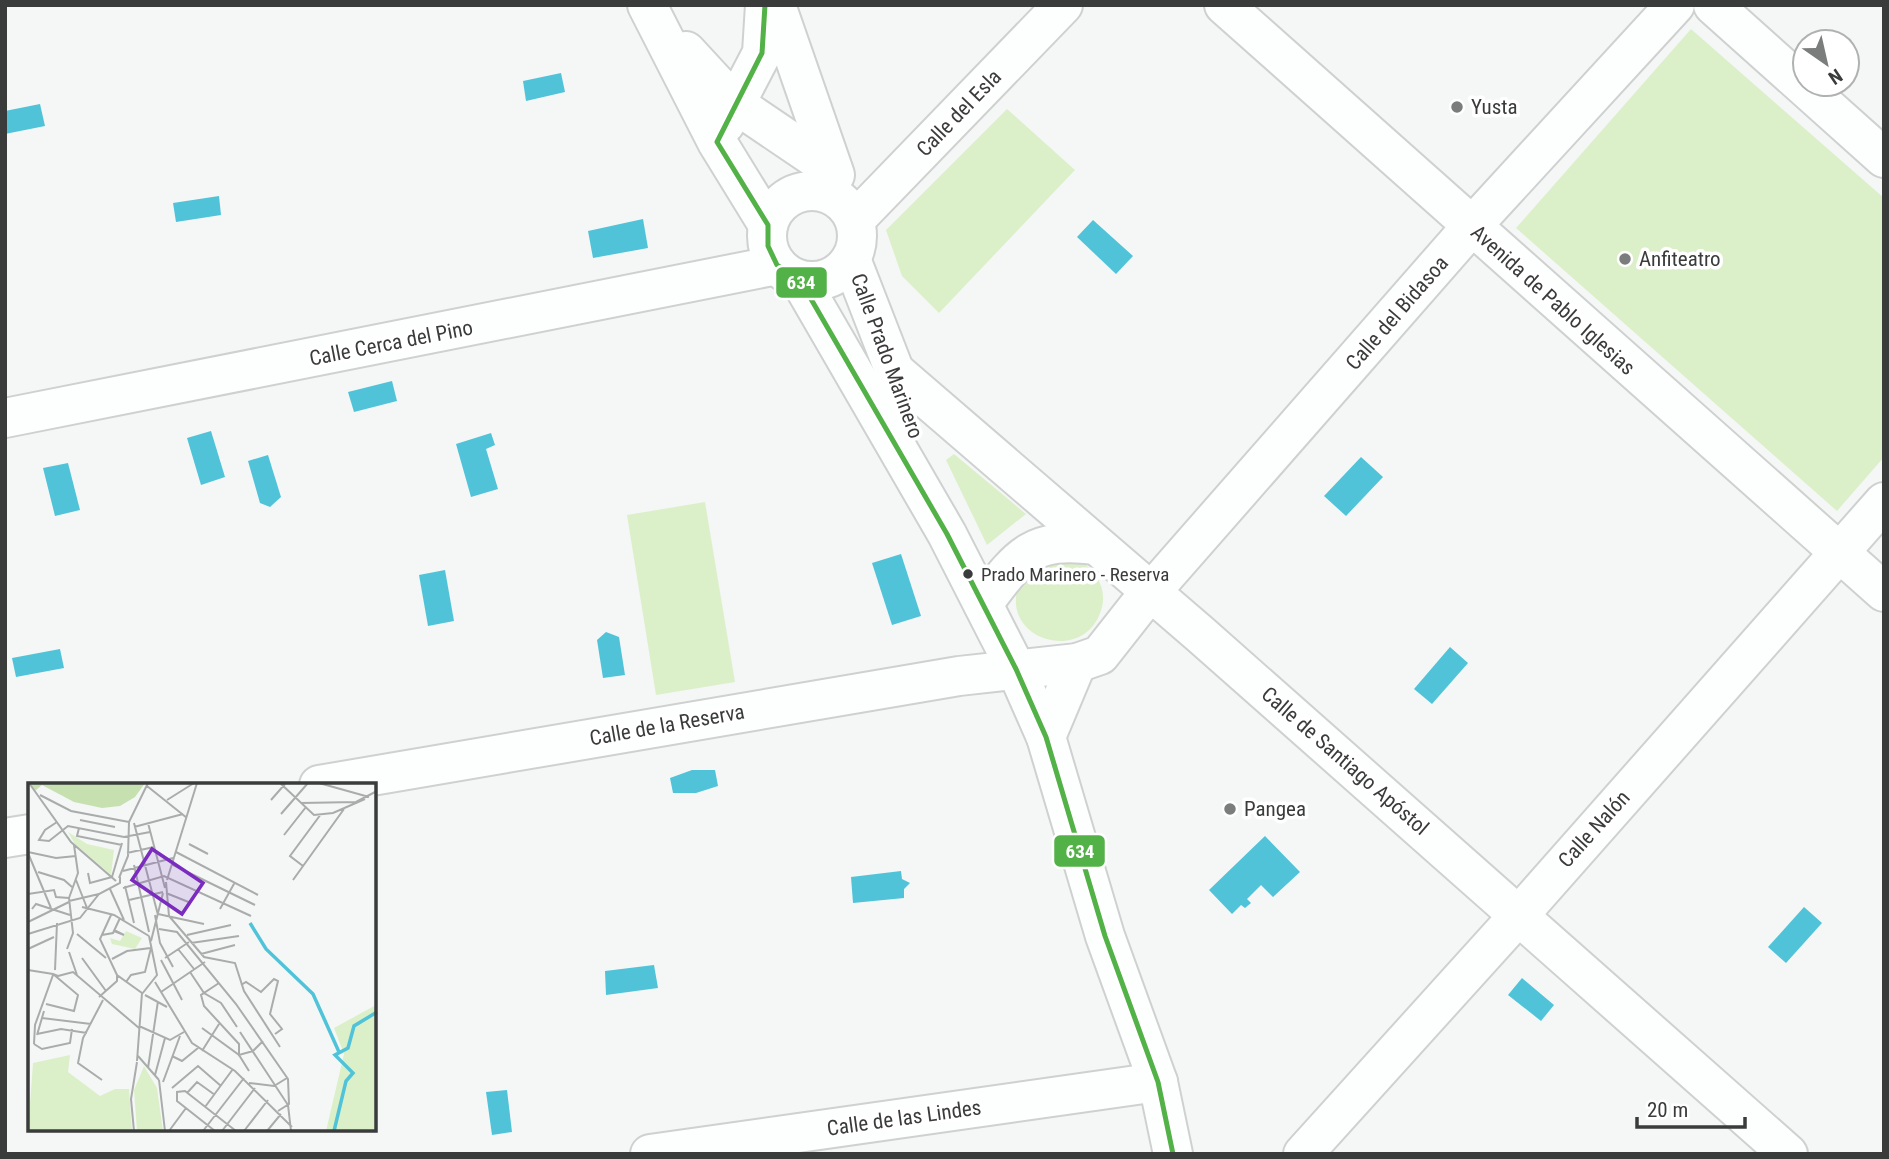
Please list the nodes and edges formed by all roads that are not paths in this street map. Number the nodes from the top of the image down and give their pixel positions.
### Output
1 (765, 5) edge
2 (776, 5) edge
3 (1063, 5) edge
4 (1224, 5) edge
5 (1675, 5) edge
6 (1713, 5) edge
7 (651, 12) edge
8 (734, 103) junction
9 (718, 142) junction
10 (1884, 158) edge
11 (843, 197) junction
12 (768, 225) junction
13 (1471, 228) junction
14 (852, 260) junction
15 (789, 273) junction
16 (898, 374) junction
17 (5, 418) edge
18 (1884, 502) edge
19 (947, 534) junction
20 (1095, 545) junction
21 (1839, 553) junction
22 (1152, 592) junction
23 (1884, 592) edge
24 (982, 604) junction
25 (1077, 663) junction
26 (1016, 669) junction
27 (1046, 737) junction
28 (331, 783) edge
29 (28, 834) edge
30 (5, 838) edge
31 (1520, 914) junction
32 (1158, 1082) junction
33 (650, 1154) edge
34 (1173, 1154) edge
35 (1303, 1154) edge
36 (1788, 1154) edge

1 - 8 street
2 - 11 street
3 - 11 street, Calle del Esla
4 - 13 street, Avenida de Pablo Iglesias
5 - 13 street, Calle del Bidasoa
6 - 10 street
7 - 8 street
7 - 9 street
8 - 9 street
8 - 11 street
9 - 12 street
11 - 12 street
11 - 14 street
12 - 15 street
13 - 21 street, Avenida de Pablo Iglesias
13 - 22 street, Calle del Bidasoa
14 - 15 street
14 - 16 street, Calle Prado Marinero
15 - 17 street, Calle Cerca del Pino
15 - 19 street, Calle Prado Marinero
16 - 19 street, Calle Prado Marinero
16 - 20 street, Calle de Santiago Apóstol
18 - 21 street, Calle Nalón
19 - 24 street, Calle Prado Marinero
20 - 22 street, Calle de Santiago Apóstol
20 - 24 street
21 - 23 street, Avenida de Pablo Iglesias
21 - 31 street, Calle Nalón
22 - 25 street
22 - 31 street, Calle de Santiago Apóstol
24 - 26 street, Calle Prado Marinero
25 - 26 street
25 - 27 street
26 - 27 street, Calle Prado Marinero
26 - 28 street, Calle de la Reserva
27 - 32 street, Calle Prado Marinero
29 - 30 street
31 - 35 street, Calle Nalón
31 - 36 street, Calle de Santiago Apóstol
32 - 33 street, Calle de las Lindes
32 - 34 street, Calle Prado Marinero

